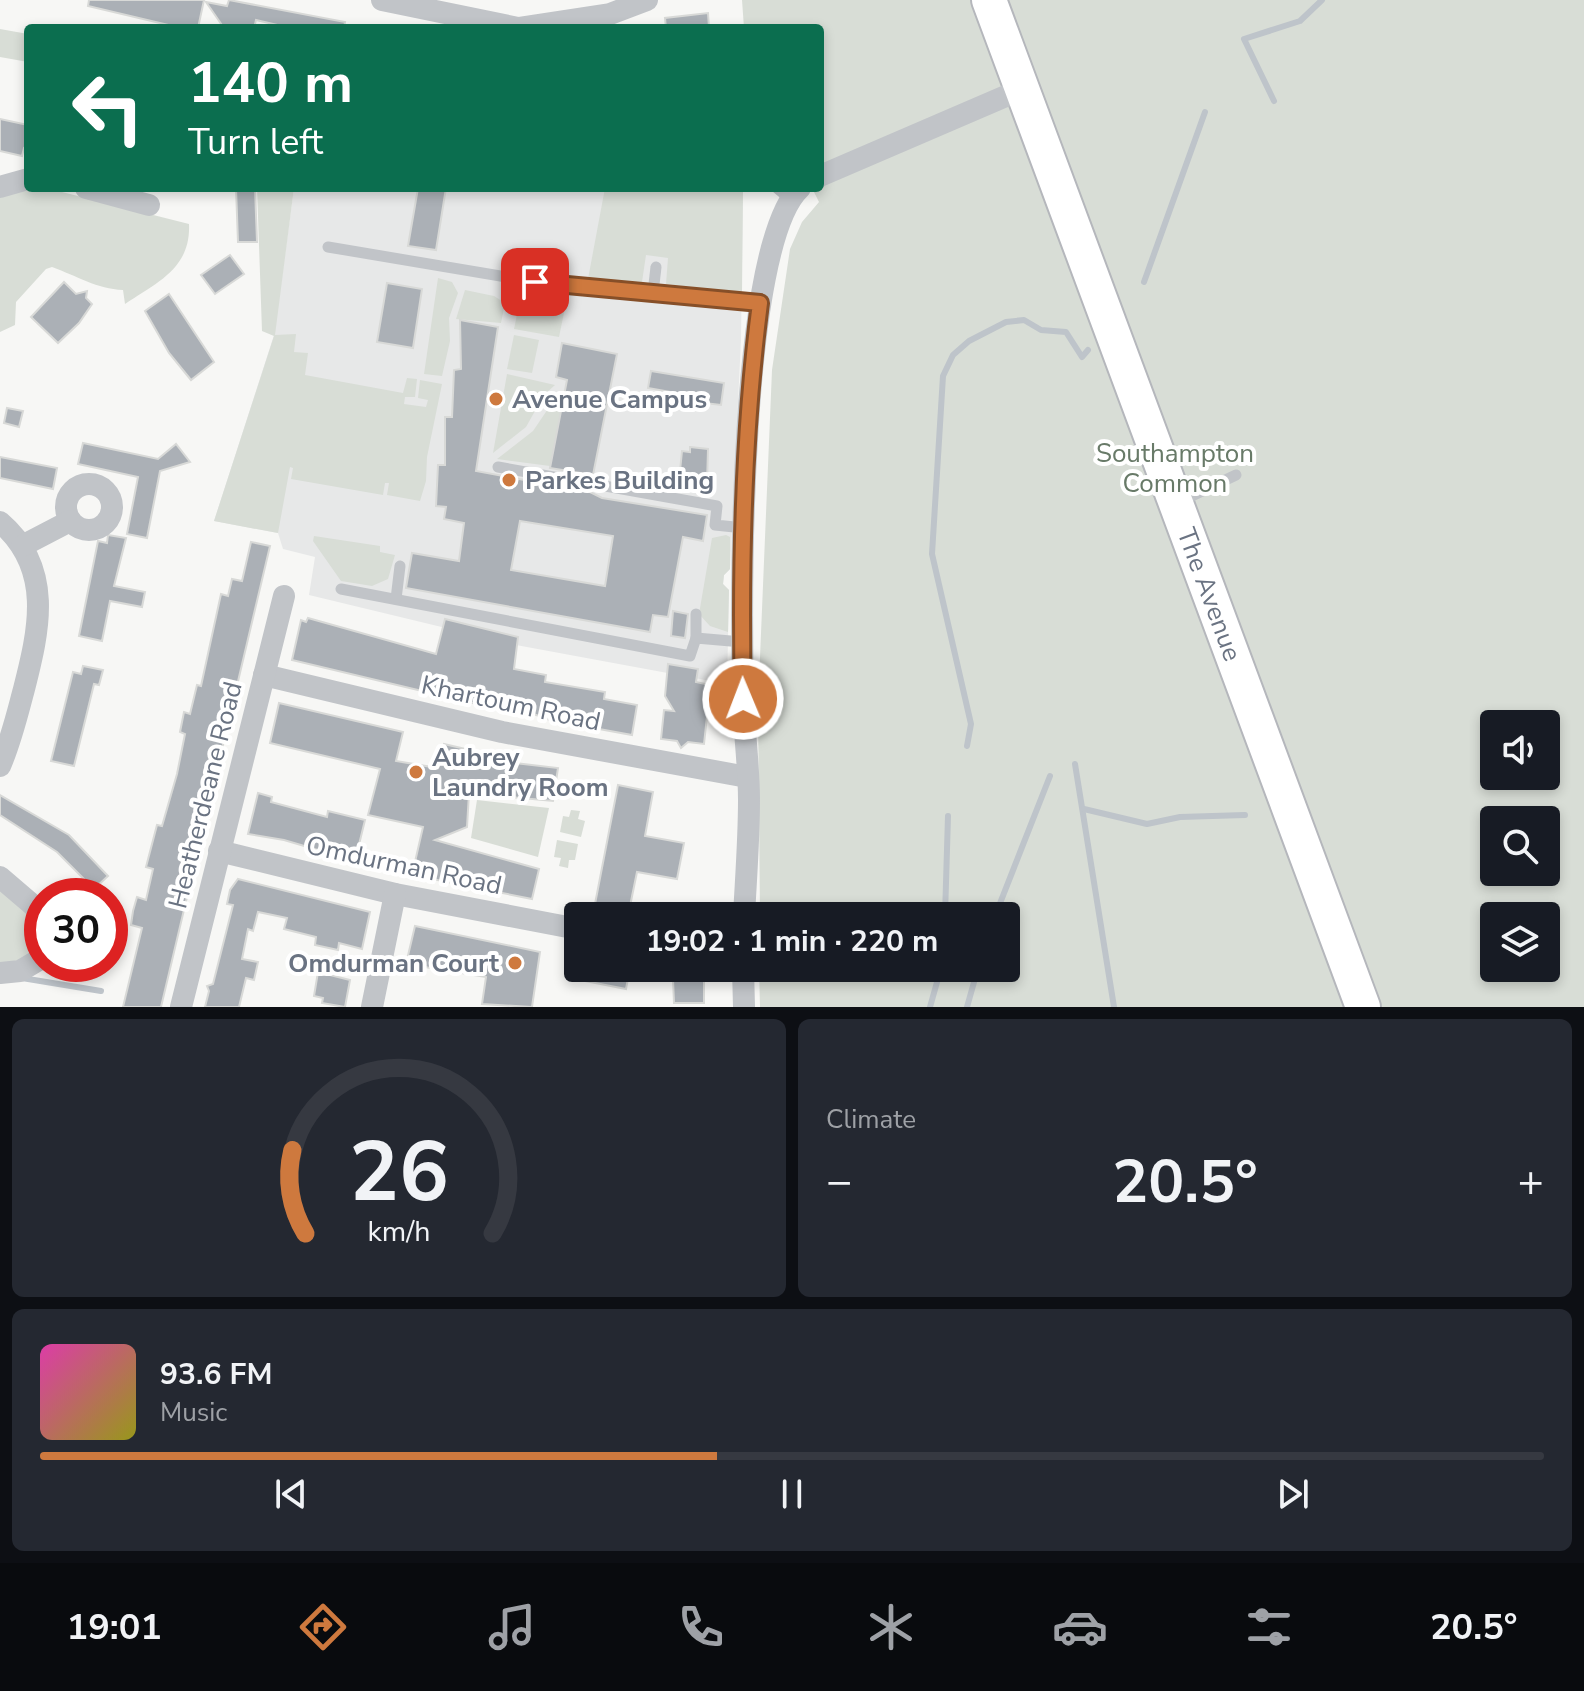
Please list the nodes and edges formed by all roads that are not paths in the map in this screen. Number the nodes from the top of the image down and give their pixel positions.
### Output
1 (382, 0) edge
2 (565, 0) edge
3 (647, 0) edge
4 (989, 0) edge
5 (571, 22) junction
6 (499, 24) edge
7 (553, 24) edge
8 (1022, 89) junction
9 (824, 174) edge
10 (24, 180) edge
11 (0, 187) edge
12 (103, 192) edge
13 (789, 192) edge
14 (149, 205) dead end
15 (328, 247) dead end
16 (656, 267) dead end
17 (653, 293) junction
18 (760, 303) junction
19 (498, 467) dead end
20 (1236, 475) dead end
21 (1176, 503) junction
22 (70, 521) dead end
23 (0, 522) edge
24 (744, 528) junction
25 (22, 546) junction
26 (400, 566) dead end
27 (341, 589) dead end
28 (284, 596) dead end
29 (396, 599) junction
30 (696, 614) dead end
31 (696, 638) junction
32 (742, 642) junction
33 (264, 675) junction
34 (0, 766) edge
35 (747, 777) junction
36 (219, 851) junction
37 (0, 877) edge
38 (395, 894) junction
39 (24, 898) edge
40 (744, 902) edge
41 (564, 926) edge
42 (24, 969) edge
43 (0, 973) edge
44 (743, 982) edge
45 (181, 1007) edge
46 (372, 1007) edge
47 (744, 1007) edge
48 (1363, 1007) edge

1 - 6 street
2 - 5 street
3 - 5 street
4 - 8 main road, The Avenue
5 - 7 street
8 - 9 street
8 - 21 main road, The Avenue
10 - 11 street
12 - 14 street
13 - 18 street
15 - 17 lane
16 - 17 lane
17 - 18 lane
18 - 24 street
19 - 24 lane
20 - 21 lane
21 - 48 main road, The Avenue
22 - 25 street
23 - 25 street
24 - 32 street
25 - 34 street
26 - 29 lane
27 - 29 lane
28 - 33 street, Heatherdeane Road
29 - 31 lane
30 - 31 lane
31 - 32 lane
32 - 35 street
33 - 35 street, Khartoum Road
33 - 36 street, Heatherdeane Road
35 - 40 street
36 - 38 street, Omdurman Road
36 - 45 street, Heatherdeane Road
37 - 39 street
38 - 41 street, Omdurman Road
38 - 46 street
42 - 43 street
44 - 47 street

